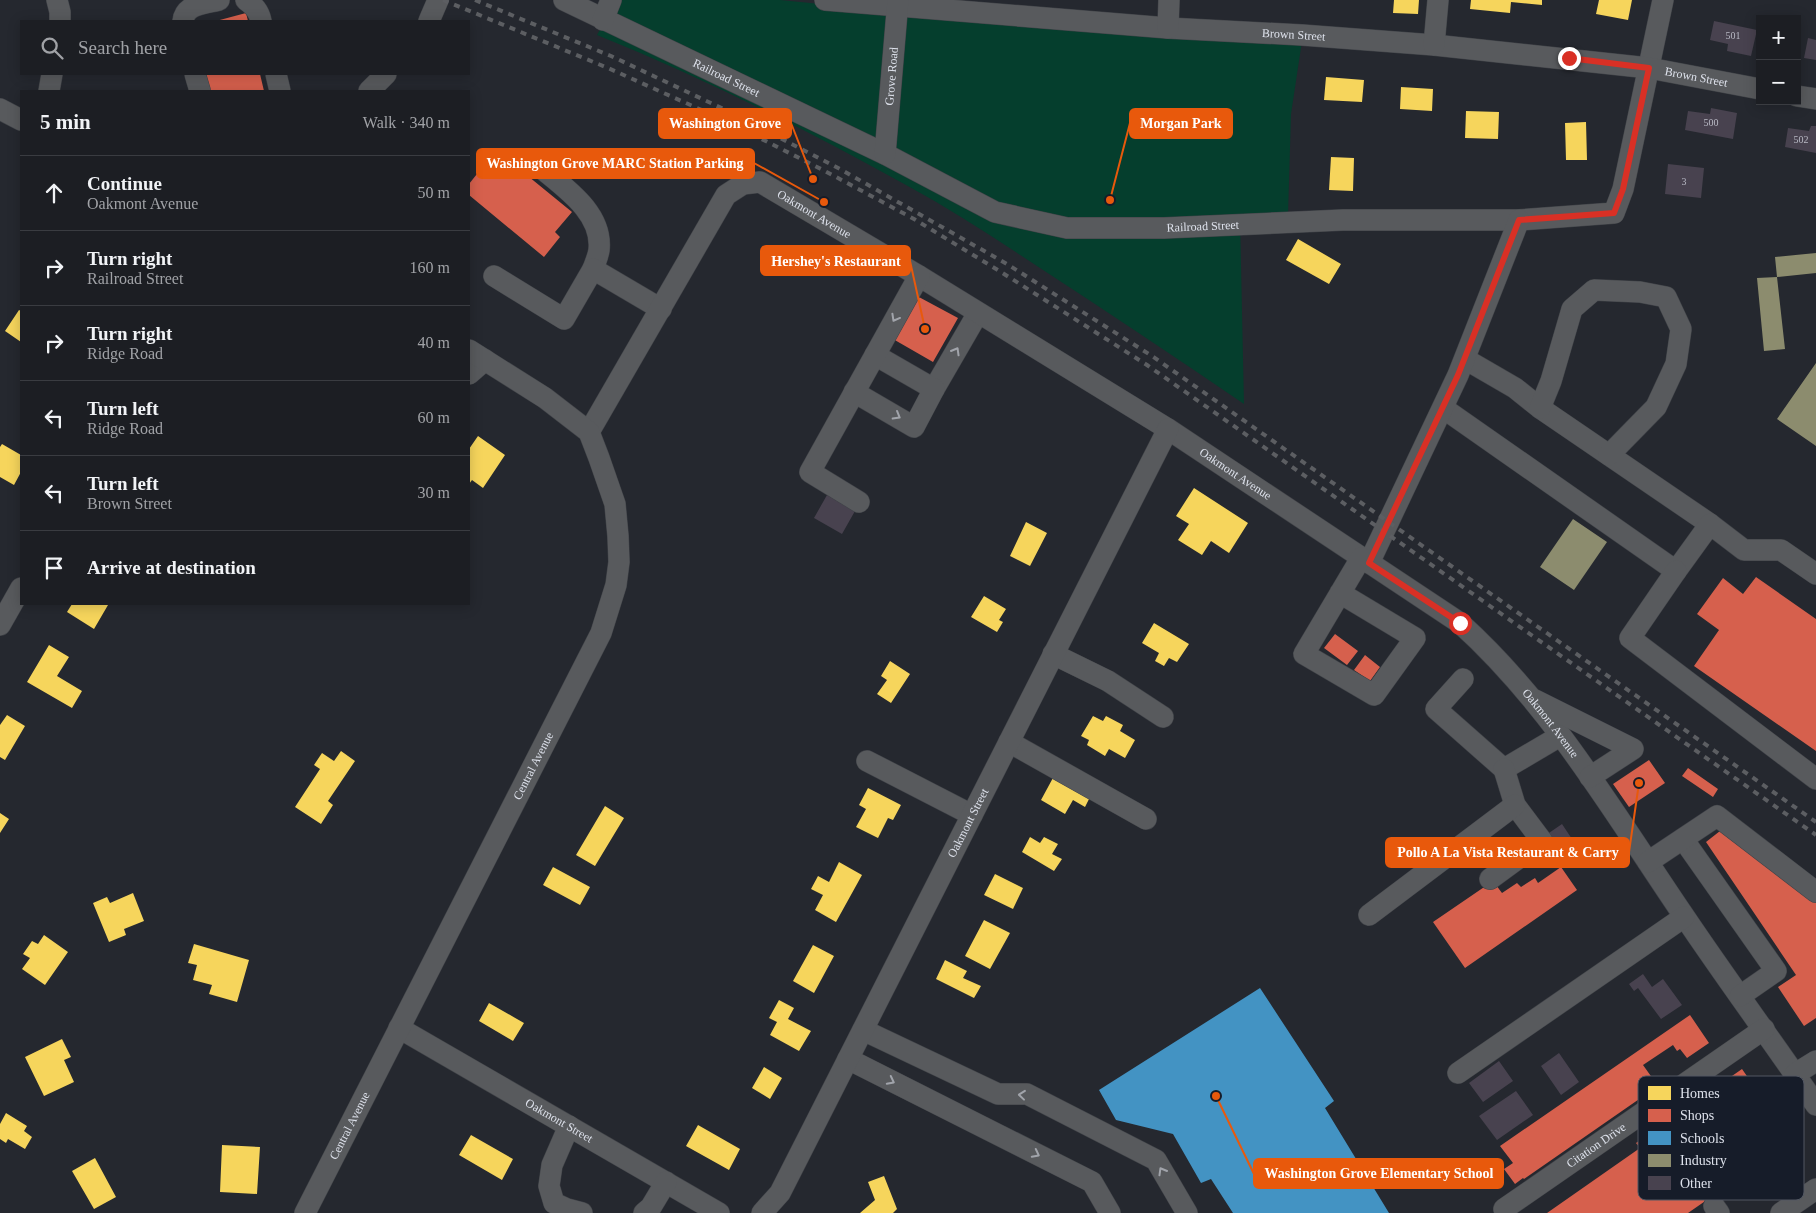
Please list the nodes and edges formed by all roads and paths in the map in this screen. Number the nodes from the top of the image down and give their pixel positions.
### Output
1 (57, 0) edge
2 (219, 0) edge
3 (246, 0) edge
4 (564, 0) edge
5 (611, 0) edge
6 (824, 0) edge
7 (1169, 0) edge
8 (1438, 0) edge
9 (1663, 0) edge
10 (898, 3) edge
11 (60, 20) edge
12 (183, 20) edge
13 (261, 20) edge
14 (603, 20) junction
15 (1168, 28) junction
16 (1434, 45) junction
17 (1649, 68) junction
18 (52, 75) edge
19 (196, 75) edge
20 (276, 75) edge
21 (385, 75) edge
22 (1756, 88) edge
23 (49, 90) edge
24 (200, 90) edge
25 (280, 90) edge
26 (370, 90) edge
27 (1801, 97) edge
28 (1816, 99) edge
29 (0, 109) edge
30 (20, 119) edge
31 (885, 154) junction
32 (540, 167) dead end
33 (1519, 220) junction
34 (593, 269) junction
35 (494, 276) dead end
36 (918, 276) junction
37 (661, 309) junction
38 (978, 312) junction
39 (875, 355) junction
40 (1465, 359) junction
41 (474, 362) edge
42 (934, 389) junction
43 (854, 392) junction
44 (1443, 408) junction
45 (1540, 408) junction
46 (1168, 429) junction
47 (589, 432) junction
48 (1609, 455) junction
49 (859, 502) dead end
50 (1710, 524) junction
51 (1365, 561) junction
52 (1676, 571) junction
53 (1816, 574) edge
54 (20, 590) edge
55 (1340, 593) junction
56 (0, 625) edge
57 (1053, 654) junction
58 (1463, 679) dead end
59 (1533, 698) junction
60 (1163, 717) dead end
61 (1560, 736) junction
62 (1009, 742) junction
63 (867, 762) dead end
64 (1504, 769) junction
65 (1590, 777) junction
66 (1816, 779) edge
67 (1516, 805) junction
68 (972, 815) junction
69 (1146, 819) dead end
70 (1683, 839) junction
71 (1648, 862) junction
72 (1490, 879) dead end
73 (1816, 892) edge
74 (1370, 915) dead end
75 (1684, 917) junction
76 (1740, 996) junction
77 (400, 1028) junction
78 (1764, 1029) junction
79 (862, 1030) junction
80 (848, 1059) junction
81 (1816, 1061) edge
82 (1458, 1073) dead end
83 (1795, 1074) joint
84 (1696, 1076) edge
85 (1804, 1087) edge
86 (1816, 1105) edge
87 (1638, 1116) edge
88 (570, 1126) junction
89 (666, 1182) junction
90 (1799, 1200) edge
91 (684, 1204) edge
92 (1504, 1209) dead end
93 (305, 1213) edge
94 (582, 1213) edge
95 (644, 1213) edge
96 (719, 1213) edge
97 (762, 1213) edge
98 (1110, 1213) edge
99 (1187, 1213) edge
100 (1781, 1213) edge

1 - 11 street
2 - 12 street
3 - 13 street
4 - 14 street, Railroad Street
5 - 14 street
6 - 10 street, Brown Street
7 - 15 street
8 - 16 street
9 - 17 street
10 - 15 street, Brown Street
10 - 31 street, Grove Road
14 - 31 street, Railroad Street
15 - 16 street, Brown Street
16 - 17 street, Brown Street
17 - 22 street, Brown Street
17 - 33 street, Railroad Street
18 - 23 street
19 - 24 street
20 - 25 street
21 - 26 street
27 - 28 street
29 - 30 street
31 - 33 street, Railroad Street
32 - 34 street
33 - 40 street
34 - 35 street
34 - 37 street
36 - 37 street, Oakmont Avenue
36 - 38 street, Oakmont Avenue
36 -> 39 street
37 - 47 street, Oakmont Avenue
42 -> 38 street
38 - 46 street, Oakmont Avenue
39 - 42 street
39 - 43 street
40 - 44 street
40 - 45 street
41 - 47 street
43 -> 42 street
43 - 49 street
44 - 51 street
44 - 52 street
45 - 48 street
45 - 48 street
46 - 51 street, Oakmont Avenue
46 - 57 street, Oakmont Street
47 - 77 street, Central Avenue
48 - 50 street
50 - 52 street
50 - 53 street
51 - 55 street
51 - 59 street, Oakmont Avenue
52 - 66 street
54 - 56 street
55 - 55 street
57 - 60 street
57 - 62 street, Oakmont Street
58 - 64 street
59 - 61 street, Oakmont Avenue
59 - 65 street
61 - 64 street
61 - 65 street, Oakmont Avenue
62 - 68 street, Oakmont Street
62 - 69 street
63 - 68 street
64 - 67 street
65 - 71 street, Oakmont Avenue
67 - 72 street
67 - 74 street
68 - 79 street, Oakmont Street
70 - 71 street
70 - 73 street
70 - 76 street
71 - 75 street, Oakmont Avenue
75 - 76 street, Oakmont Avenue
75 - 82 street
76 - 78 street, Oakmont Avenue
77 - 88 street, Oakmont Street
77 - 93 street, Central Avenue
78 - 83 street, Oakmont Avenue
78 - 84 street, Citation Drive
79 - 80 street, Oakmont Street
99 -> 79 street
80 - 97 street, Oakmont Street
80 -> 98 street
81 - 83 street
85 - 86 street, Oakmont Avenue
87 - 92 street, Citation Drive
88 - 89 street, Oakmont Street
88 - 94 street
89 - 91 street, Oakmont Street
89 - 95 street
90 - 100 street
91 - 96 street, Oakmont Street

